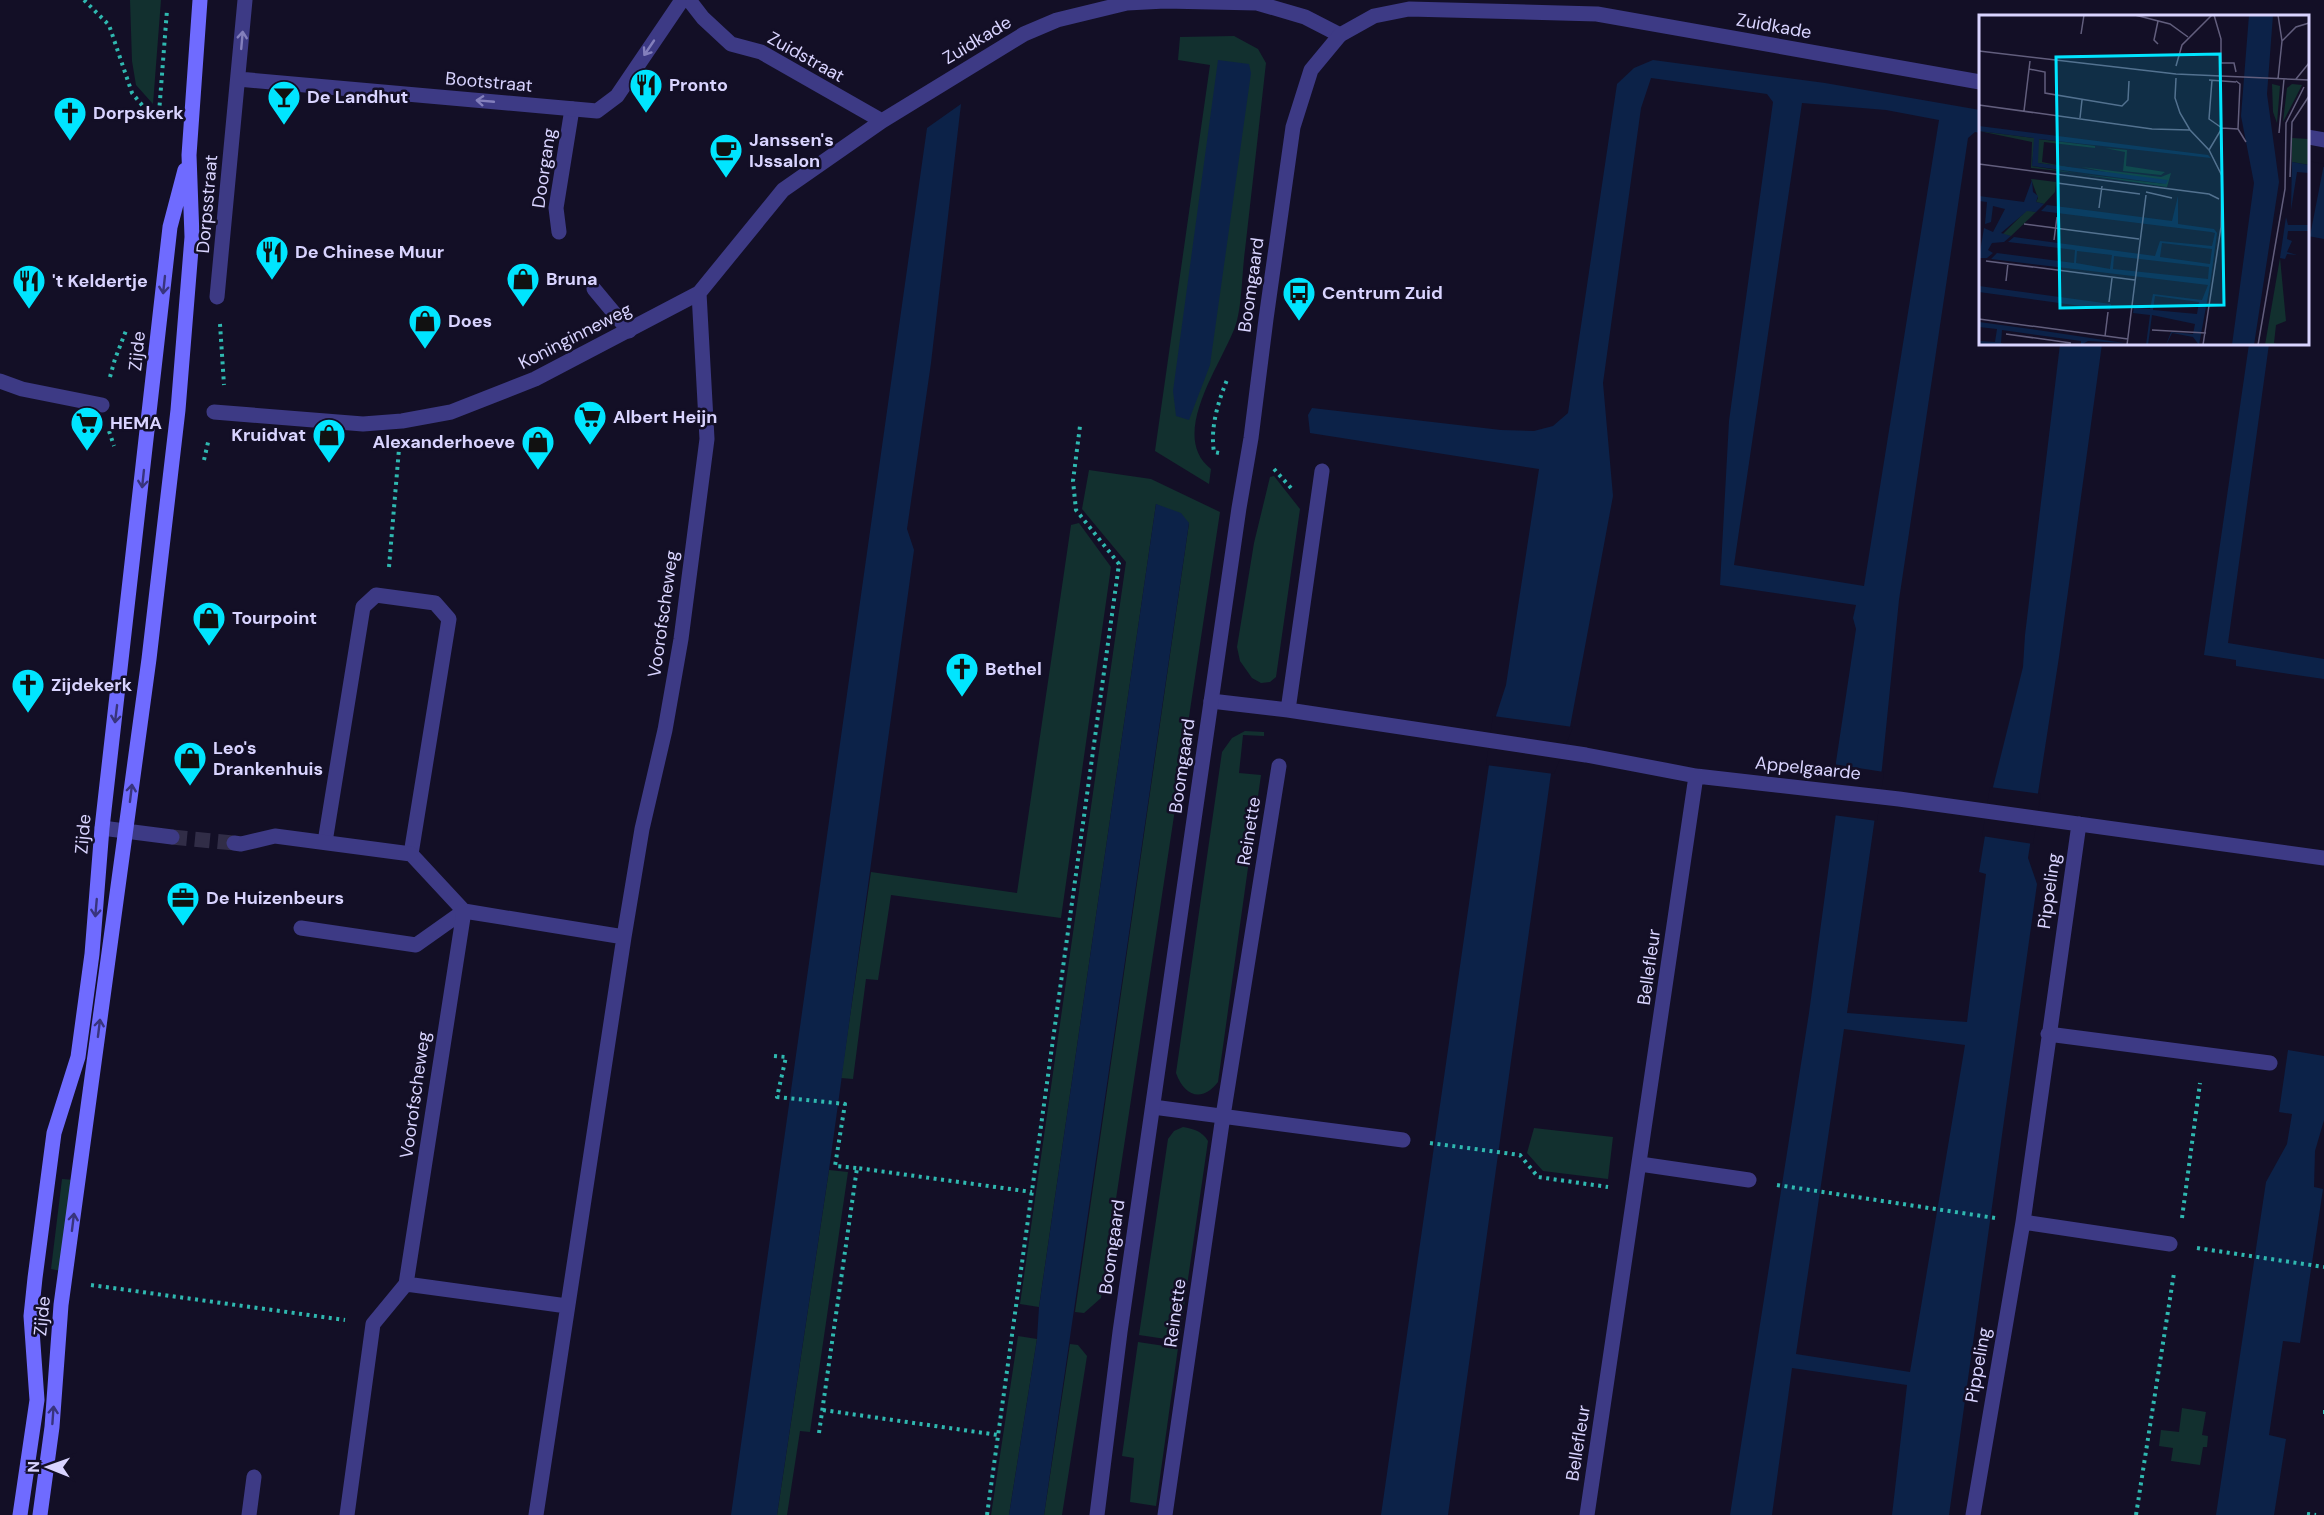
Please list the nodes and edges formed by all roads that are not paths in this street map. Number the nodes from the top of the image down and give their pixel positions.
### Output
1 (200, 0) edge
2 (245, 0) edge
3 (682, 0) edge
4 (689, 0) edge
5 (1340, 35) junction
6 (238, 79) junction
7 (1979, 82) edge
8 (572, 109) junction
9 (882, 121) junction
10 (2309, 137) edge
11 (2324, 140) edge
12 (189, 155) junction
13 (559, 232) dead end
14 (594, 289) dead end
15 (699, 293) junction
16 (218, 297) road end
17 (629, 331) junction
18 (0, 381) edge
19 (102, 405) dead end
20 (220, 412) road end
21 (1322, 471) dead end
22 (1211, 701) junction
23 (1288, 710) junction
24 (1280, 766) dead end
25 (1696, 776) junction
26 (2079, 824) junction
27 (102, 828) junction
28 (126, 832) junction
29 (172, 837) tunnel mouth
30 (325, 842) junction
31 (234, 843) tunnel mouth
32 (411, 854) junction
33 (2324, 858) edge
34 (464, 911) junction
35 (301, 928) dead end
36 (624, 937) junction
37 (2048, 1034) junction
38 (2270, 1063) dead end
39 (1153, 1107) junction
40 (1223, 1116) junction
41 (1402, 1140) dead end
42 (1640, 1164) junction
43 (1749, 1180) dead end
44 (2023, 1222) junction
45 (2174, 1245) road end
46 (406, 1284) junction
47 (567, 1306) junction
48 (254, 1477) dead end
49 (20, 1515) edge
50 (40, 1515) edge
51 (249, 1515) edge
52 (347, 1515) edge
53 (536, 1515) edge
54 (1097, 1515) edge
55 (1165, 1515) edge
56 (1587, 1515) edge
57 (1973, 1515) edge

1 - 12 main road, Zijde
6 -> 2 street, Dorpsstraat
3 -> 8 street, Bootstraat
4 - 9 street, Zuidstraat
5 - 7 street, Zuidkade
5 - 9 street, Zuidkade
5 - 22 street, Boomgaard
8 -> 6 street, Bootstraat
6 - 16 street, Dorpsstraat
8 - 13 street, Doorgang
9 - 15 street, Koninginneweg
10 - 11 street
12 -> 27 main road, Zijde
28 -> 12 main road, Zijde
14 - 17 street
15 - 17 street, Koninginneweg
15 - 36 street, Voorofscheweg
17 - 20 street, Koninginneweg
18 - 19 street
21 - 23 street
22 - 23 street
22 - 39 street, Boomgaard
23 - 25 street, Appelgaarde
24 - 40 street, Reinette
25 - 26 street, Appelgaarde
25 - 42 street, Bellefleur
26 - 33 street, Appelgaarde
26 - 37 street, Pippeling
27 - 28 street
27 -> 49 main road, Zijde
28 - 29 street
50 -> 28 main road, Zijde
30 - 31 street
30 - 32 street
30 - 32 street
32 - 34 street
34 - 35 street
34 - 36 street
34 - 46 street, Voorofscheweg
36 - 47 street, Voorofscheweg
37 - 38 street
37 - 44 street, Pippeling
39 - 40 street
39 - 54 street, Boomgaard
40 - 41 street
40 - 55 street, Reinette
42 - 43 street
42 - 56 street, Bellefleur
44 - 45 street
44 - 57 street, Pippeling
46 - 47 street
46 - 52 street
47 - 53 street, Voorofscheweg
48 - 51 street

